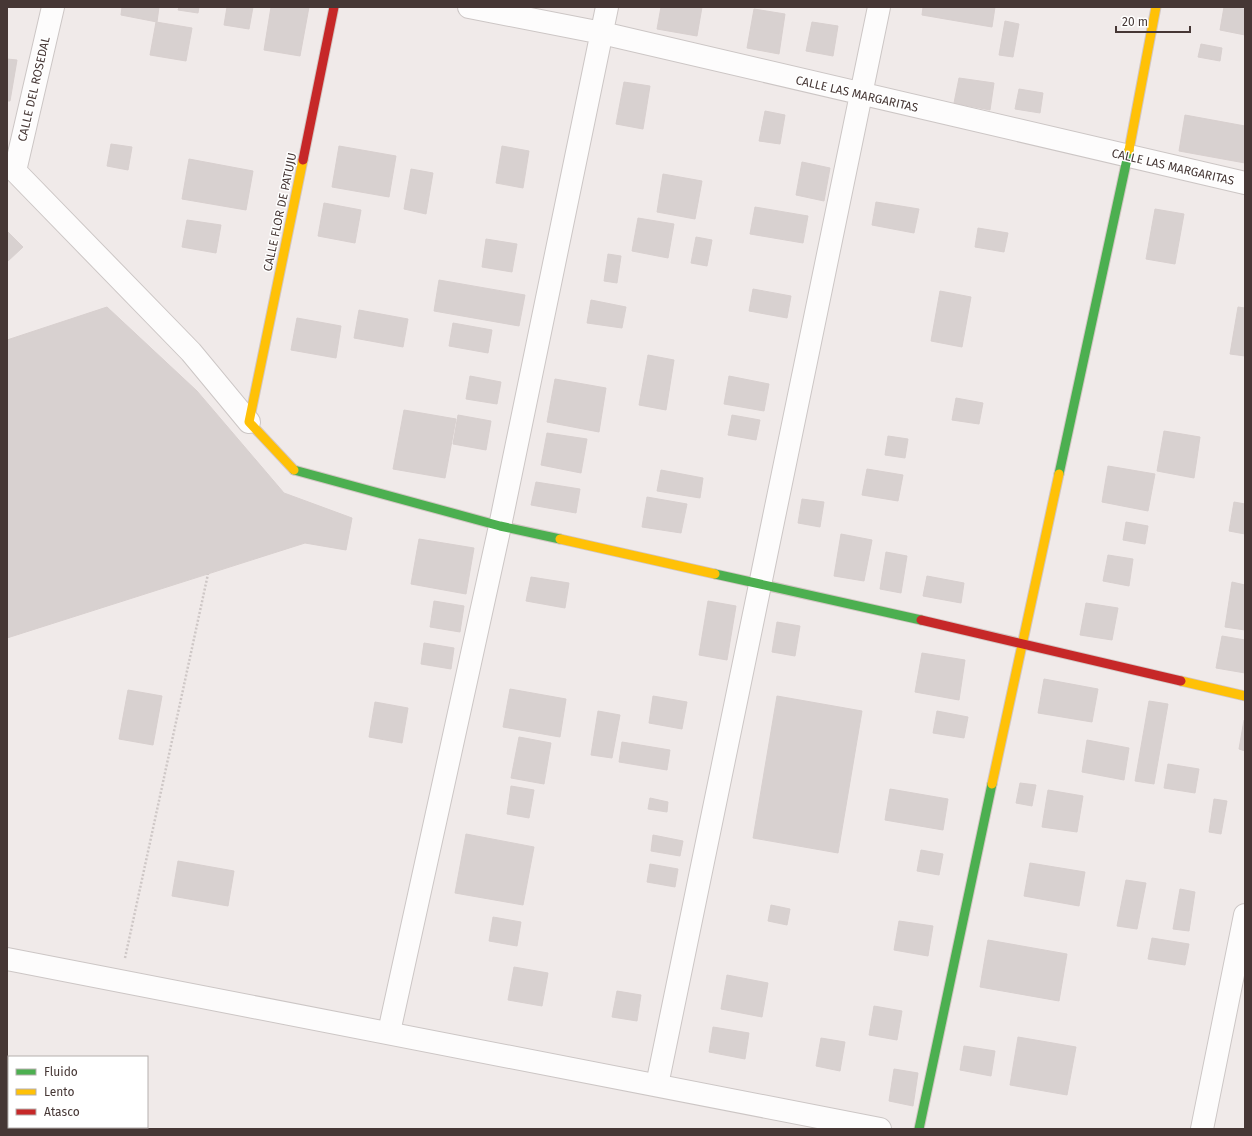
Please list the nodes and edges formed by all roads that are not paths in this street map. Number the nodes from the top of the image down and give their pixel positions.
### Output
1 (53, 7) edge
2 (334, 7) edge
3 (469, 7) edge
4 (607, 7) edge
5 (879, 7) edge
6 (1156, 7) edge
7 (602, 33) junction
8 (860, 94) junction
9 (1128, 157) junction
10 (1245, 183) edge
11 (249, 422) junction
12 (500, 526) junction
13 (759, 584) junction
14 (1022, 644) junction
15 (1245, 696) edge
16 (1245, 914) edge
17 (7, 959) edge
18 (389, 1032) junction
19 (657, 1085) junction
20 (880, 1129) edge
21 (919, 1129) edge
22 (1202, 1129) edge

1 - 11 street, CALLE DEL ROSEDAL
2 - 11 street, CALLE FLOR DE PATUJU
3 - 7 street, CALLE LAS MARGARITAS
4 - 7 street
5 - 8 street
6 - 9 street
7 - 8 street, CALLE LAS MARGARITAS
7 - 12 street
8 - 9 street, CALLE LAS MARGARITAS
8 - 13 street
9 - 10 street, CALLE LAS MARGARITAS
9 - 14 street
11 - 12 street
12 - 13 street
12 - 18 street
13 - 14 street
13 - 19 street
14 - 15 street
14 - 21 street
16 - 22 street
17 - 18 street
18 - 19 street
19 - 20 street

